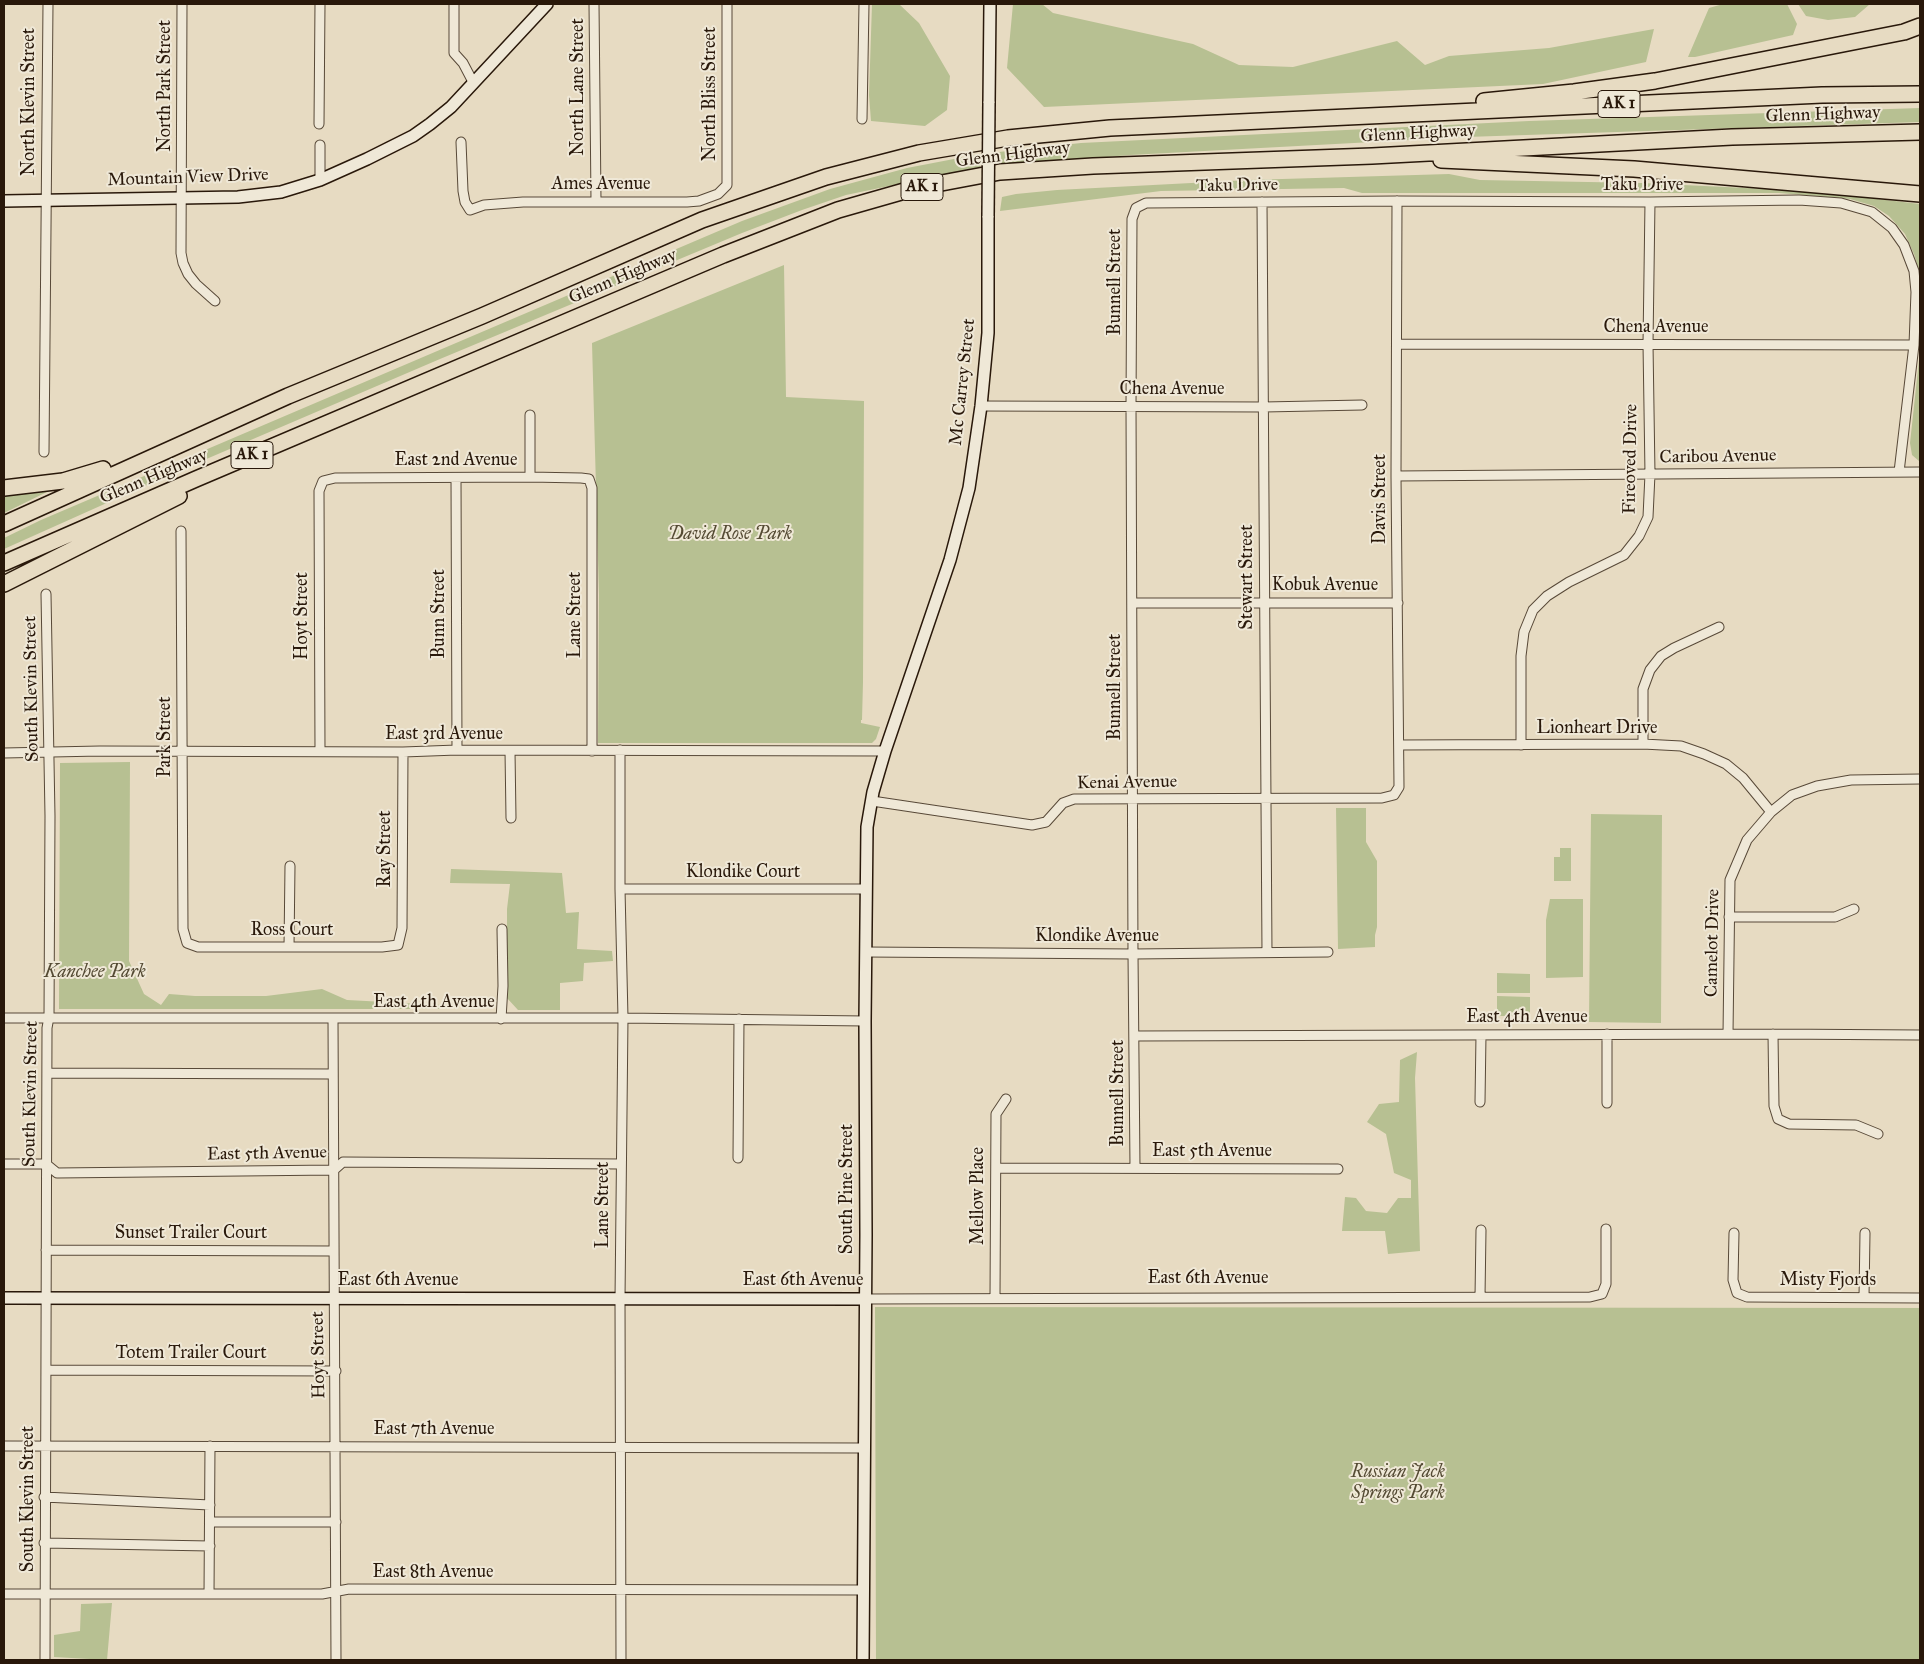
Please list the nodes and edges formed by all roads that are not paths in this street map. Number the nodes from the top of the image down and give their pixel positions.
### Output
1 (48, 4) edge
2 (182, 4) edge
3 (320, 4) edge
4 (454, 4) edge
5 (547, 4) edge
6 (594, 4) edge
7 (727, 4) edge
8 (864, 4) edge
9 (990, 4) edge
10 (1920, 26) edge
11 (473, 82) junction
12 (1920, 87) edge
13 (1920, 94) edge
14 (1822, 95) junction
15 (862, 119) dead end
16 (1317, 119) junction
17 (319, 124) dead end
18 (1920, 132) edge
19 (461, 142) dead end
20 (320, 145) dead end
21 (1372, 156) junction
22 (320, 180) junction
23 (727, 184) joint
24 (1920, 194) edge
25 (182, 199) junction
26 (46, 200) junction
27 (4, 201) edge
28 (596, 201) junction
29 (1397, 201) junction
30 (1262, 202) junction
31 (1650, 202) junction
32 (1136, 208) joint
33 (215, 301) dead end
34 (1398, 344) junction
35 (1648, 344) junction
36 (1914, 344) junction
37 (288, 396) junction
38 (1362, 405) dead end
39 (982, 406) junction
40 (1131, 406) junction
41 (1264, 407) junction
42 (530, 415) dead end
43 (272, 447) junction
44 (44, 452) dead end
45 (1899, 472) junction
46 (1920, 472) edge
47 (1650, 474) junction
48 (1396, 476) junction
49 (530, 477) junction
50 (456, 478) junction
51 (589, 480) joint
52 (323, 481) joint
53 (4, 488) edge
54 (4, 524) edge
55 (181, 531) dead end
56 (4, 563) edge
57 (4, 584) edge
58 (46, 594) dead end
59 (1265, 602) junction
60 (1132, 603) junction
61 (1398, 603) junction
62 (1719, 627) dead end
63 (1643, 744) junction
64 (1399, 745) junction
65 (1520, 745) junction
66 (457, 750) junction
67 (620, 750) junction
68 (320, 751) junction
69 (510, 751) junction
70 (592, 751) junction
71 (885, 751) junction
72 (4, 752) edge
73 (50, 752) junction
74 (183, 752) junction
75 (403, 752) junction
76 (1920, 779) edge
77 (1394, 795) joint
78 (1265, 798) junction
79 (1133, 799) junction
80 (872, 801) junction
81 (1771, 812) junction
82 (511, 818) dead end
83 (290, 866) dead end
84 (620, 889) junction
85 (866, 889) junction
86 (1854, 909) dead end
87 (1729, 917) junction
88 (502, 929) dead end
89 (187, 943) joint
90 (398, 945) joint
91 (289, 947) junction
92 (866, 952) junction
93 (1267, 952) junction
94 (1328, 952) dead end
95 (1133, 954) junction
96 (49, 1017) junction
97 (4, 1018) edge
98 (622, 1018) junction
99 (333, 1019) junction
100 (501, 1019) junction
101 (739, 1020) junction
102 (865, 1021) junction
103 (1607, 1034) junction
104 (1728, 1034) junction
105 (1773, 1034) junction
106 (1482, 1035) junction
107 (1134, 1036) junction
108 (1920, 1036) edge
109 (47, 1073) junction
110 (333, 1074) junction
111 (1006, 1099) dead end
112 (1480, 1102) dead end
113 (1607, 1103) dead end
114 (1878, 1134) dead end
115 (738, 1158) dead end
116 (4, 1164) edge
117 (46, 1164) junction
118 (621, 1164) junction
119 (1136, 1167) junction
120 (996, 1168) junction
121 (1338, 1169) dead end
122 (334, 1170) junction
123 (1606, 1229) dead end
124 (1481, 1230) dead end
125 (1734, 1233) dead end
126 (1865, 1233) dead end
127 (46, 1250) junction
128 (334, 1251) junction
129 (995, 1297) junction
130 (1480, 1297) junction
131 (1864, 1297) junction
132 (4, 1298) edge
133 (46, 1298) junction
134 (335, 1298) junction
135 (1920, 1298) edge
136 (620, 1299) junction
137 (864, 1299) junction
138 (46, 1370) junction
139 (336, 1371) junction
140 (4, 1446) edge
141 (45, 1446) junction
142 (210, 1446) junction
143 (336, 1446) junction
144 (621, 1447) junction
145 (863, 1448) junction
146 (44, 1497) junction
147 (210, 1505) junction
148 (210, 1522) junction
149 (336, 1522) junction
150 (44, 1543) junction
151 (210, 1546) junction
152 (863, 1590) junction
153 (620, 1591) junction
154 (336, 1592) junction
155 (4, 1594) edge
156 (45, 1594) junction
157 (210, 1594) junction
158 (45, 1660) edge
159 (336, 1660) edge
160 (621, 1660) edge
161 (863, 1660) edge

1 - 26 street, North Klevin Street
2 - 25 street, North Park Street
3 - 17 street
4 - 11 street
5 - 11 street, Mountain View Drive
6 - 28 street, North Lane Street
7 - 23 street, North Bliss Street
8 - 15 street
9 - 39 street, Mc Carrey Street, bridge
10 - 16 highway
11 - 22 street, Mountain View Drive
12 - 14 highway
13 - 14 highway, Glenn Highway / AK 1
14 - 16 highway, Glenn Highway / AK 1
16 - 37 highway, Glenn Highway / AK 1
18 - 21 highway, Glenn Highway / AK 1
19 - 28 street, Ames Avenue
20 - 22 street
21 - 24 highway
21 - 43 highway, Glenn Highway / AK 1
22 - 25 street, Mountain View Drive
23 - 28 street, Ames Avenue
25 - 26 street, Mountain View Drive
25 - 33 street, North Park Street
26 - 27 street, Mountain View Drive
26 - 44 street
29 - 30 street, Taku Drive
29 - 31 street, Taku Drive
29 - 34 street, Davis Street
30 - 32 street, Taku Drive
30 - 41 street, Stewart Street
31 - 35 street, Fireoved Drive
31 - 36 street, Taku Drive
32 - 40 street, Bunnell Street
34 - 35 street, Chena Avenue
34 - 48 street, Davis Street
35 - 36 street, Chena Avenue
35 - 47 street, Fireoved Drive
36 - 45 street, Taku Drive
37 - 53 highway
37 - 54 highway, Glenn Highway / AK 1
38 - 41 street, Chena Avenue
39 - 40 street, Chena Avenue
39 - 71 street, Mc Carrey Street
40 - 41 street, Chena Avenue
40 - 60 street, Bunnell Street
41 - 59 street, Stewart Street
42 - 49 street
43 - 56 highway, Glenn Highway / AK 1
43 - 57 highway
45 - 46 street, Caribou Avenue
45 - 47 street, Caribou Avenue
47 - 48 street, Caribou Avenue
47 - 65 street, Fireoved Drive
48 - 61 street, Davis Street
49 - 50 street, East 2nd Avenue
49 - 51 street, East 2nd Avenue
50 - 52 street, East 2nd Avenue
50 - 66 street, Bunn Street
51 - 70 street, Lane Street
52 - 68 street, Hoyt Street
55 - 74 street, Park Street
58 - 73 street, South Klevin Street
59 - 60 street, Kobuk Avenue
59 - 61 street, Kobuk Avenue
59 - 78 street, Stewart Street
60 - 79 street, Bunnell Street
61 - 64 street, Davis Street
62 - 63 street
63 - 65 street, Lionheart Drive
63 - 81 street, Lionheart Drive
64 - 65 street, Lionheart Drive
64 - 77 street, Davis Street
66 - 69 street, East 3rd Avenue
66 - 75 street, East 3rd Avenue
67 - 70 street, East 3rd Avenue
67 - 71 street, East 3rd Avenue
67 - 84 street, Lane Street
68 - 74 street, East 3rd Avenue
68 - 75 street, East 3rd Avenue
69 - 70 street, East 3rd Avenue
69 - 82 street
71 - 80 street, South Pine Street
72 - 73 street, East 3rd Avenue
73 - 74 street, East 3rd Avenue
73 - 96 street, South Klevin Street
74 - 89 street, Park Street
75 - 90 street, Ray Street
76 - 81 street, Camelot Drive
77 - 78 street, Kenai Avenue
78 - 79 street, Kenai Avenue
78 - 93 street, Stewart Street
79 - 80 street, Kenai Avenue
79 - 95 street, Bunnell Street
80 - 85 street, South Pine Street
81 - 87 street, Camelot Drive
83 - 91 street
84 - 85 street, Klondike Court
84 - 98 street, Lane Street
85 - 92 street, South Pine Street
86 - 87 street
87 - 104 street, Camelot Drive
88 - 100 street
89 - 91 street, Ross Court
90 - 91 street, Ross Court
92 - 95 street, Klondike Avenue
92 - 102 street, South Pine Street
93 - 94 street, Klondike Avenue
93 - 95 street, Klondike Avenue
95 - 107 street, Bunnell Street
96 - 97 street, East 4th Avenue
96 - 99 street, East 4th Avenue
96 - 109 street, South Klevin Street
98 - 100 street, East 4th Avenue
98 - 101 street, East 4th Avenue
98 - 118 street, Lane Street
99 - 100 street, East 4th Avenue
99 - 110 street, Hoyt Street
101 - 102 street, East 4th Avenue
101 - 115 street
102 - 137 street, South Pine Street
103 - 104 street, East 4th Avenue
103 - 106 street, East 4th Avenue
103 - 113 street
104 - 105 street, East 4th Avenue
105 - 108 street, East 4th Avenue
105 - 114 street
106 - 107 street, East 4th Avenue
106 - 112 street
107 - 119 street, Bunnell Street
109 - 110 street
109 - 117 street, South Klevin Street
110 - 122 street, Hoyt Street
111 - 120 street, Mellow Place
116 - 117 street, East 5th Avenue
117 - 122 street, East 5th Avenue
117 - 127 street, South Klevin Street
118 - 122 street, East 5th Avenue
118 - 136 street, Lane Street
119 - 120 street, East 5th Avenue
119 - 121 street, East 5th Avenue
120 - 129 street, Mellow Place
122 - 128 street, Hoyt Street
123 - 130 street, East 6th Avenue
124 - 130 street
125 - 131 street, Misty Fjords
126 - 131 street
127 - 128 street, Sunset Trailer Court
127 - 133 street, South Klevin Street
128 - 134 street, Hoyt Street
129 - 130 street, East 6th Avenue
129 - 137 street, East 6th Avenue
131 - 135 street, Misty Fjords
132 - 133 street, East 6th Avenue
133 - 134 street, East 6th Avenue
133 - 138 street, South Klevin Street
134 - 136 street, East 6th Avenue
134 - 139 street, Hoyt Street
136 - 137 street, East 6th Avenue
136 - 144 street, Lane Street
137 - 145 street, South Pine Street
138 - 139 street, Totem Trailer Court
138 - 141 street, South Klevin Street
139 - 143 street, Hoyt Street
140 - 141 street, East 7th Avenue
141 - 142 street, East 7th Avenue
141 - 146 street, South Klevin Street
142 - 143 street, East 7th Avenue
142 - 147 street
143 - 144 street, East 7th Avenue
143 - 149 street, Hoyt Street
144 - 145 street, East 7th Avenue
144 - 153 street, Lane Street
145 - 152 street, South Pine Street
146 - 147 street
146 - 150 street, South Klevin Street
147 - 148 street
148 - 149 street
148 - 151 street
149 - 154 street, Hoyt Street
150 - 151 street
150 - 156 street, South Klevin Street
151 - 157 street
152 - 153 street, East 8th Avenue
152 - 161 street, South Pine Street
153 - 154 street, East 8th Avenue
153 - 160 street, Lane Street
154 - 157 street, East 8th Avenue
154 - 159 street, Hoyt Street
155 - 156 street, East 8th Avenue
156 - 157 street, East 8th Avenue
156 - 158 street, South Klevin Street

